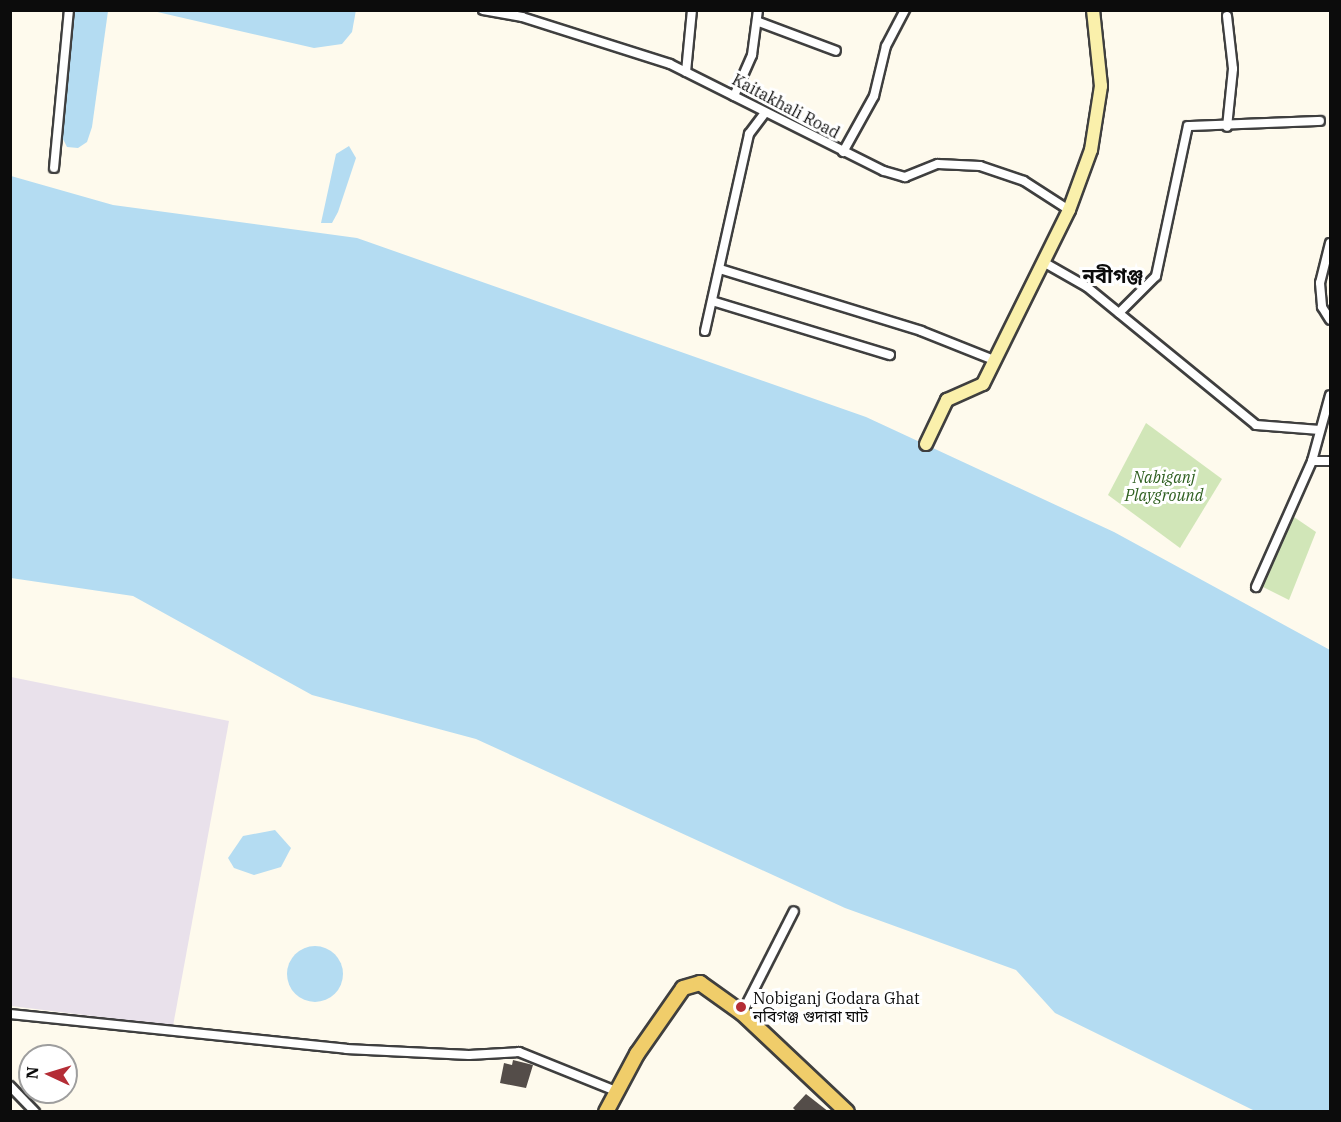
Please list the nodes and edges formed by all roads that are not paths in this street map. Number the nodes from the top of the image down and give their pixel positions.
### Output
1 (69, 10) edge
2 (483, 10) edge
3 (692, 10) edge
4 (758, 10) edge
5 (905, 10) edge
6 (1093, 10) edge
7 (523, 14) edge
8 (1227, 16) dead end
9 (759, 22) junction
10 (836, 51) dead end
11 (686, 72) junction
12 (734, 96) junction
13 (765, 112) junction
14 (1320, 121) dead end
15 (1227, 127) junction
16 (843, 152) junction
17 (54, 168) dead end
18 (1069, 210) junction
19 (1330, 243) edge
20 (1046, 263) junction
21 (720, 269) junction
22 (712, 301) junction
23 (1119, 313) junction
24 (1330, 320) edge
25 (705, 331) dead end
26 (890, 355) dead end
27 (993, 360) junction
28 (1330, 395) edge
29 (1320, 430) junction
30 (926, 444) dead end
31 (1312, 461) junction
32 (1330, 461) edge
33 (1256, 587) dead end
34 (794, 911) dead end
35 (742, 1013) junction
36 (10, 1014) edge
37 (10, 1086) edge
38 (616, 1091) junction
39 (35, 1112) edge
40 (606, 1112) edge
41 (847, 1112) edge

1 - 17 street
2 - 7 street, Kaitakhali Road
3 - 11 street
4 - 9 street
5 - 16 street
6 - 18 main road
7 - 11 street, Kaitakhali Road
8 - 15 street
9 - 10 street
9 - 12 street
11 - 12 street, Kaitakhali Road
12 - 13 street, Kaitakhali Road
13 - 16 street, Kaitakhali Road
13 - 21 street
14 - 15 street
15 - 23 street
16 - 18 street, Kaitakhali Road
18 - 20 main road
19 - 24 street
20 - 23 street
20 - 27 main road
21 - 22 street
21 - 27 street
22 - 25 street
22 - 26 street
23 - 29 street
27 - 30 main road
28 - 29 street
29 - 31 street
31 - 32 street
31 - 33 street
34 - 35 street
35 - 38 main road
35 - 41 main road
36 - 38 street
37 - 39 street
38 - 40 main road

